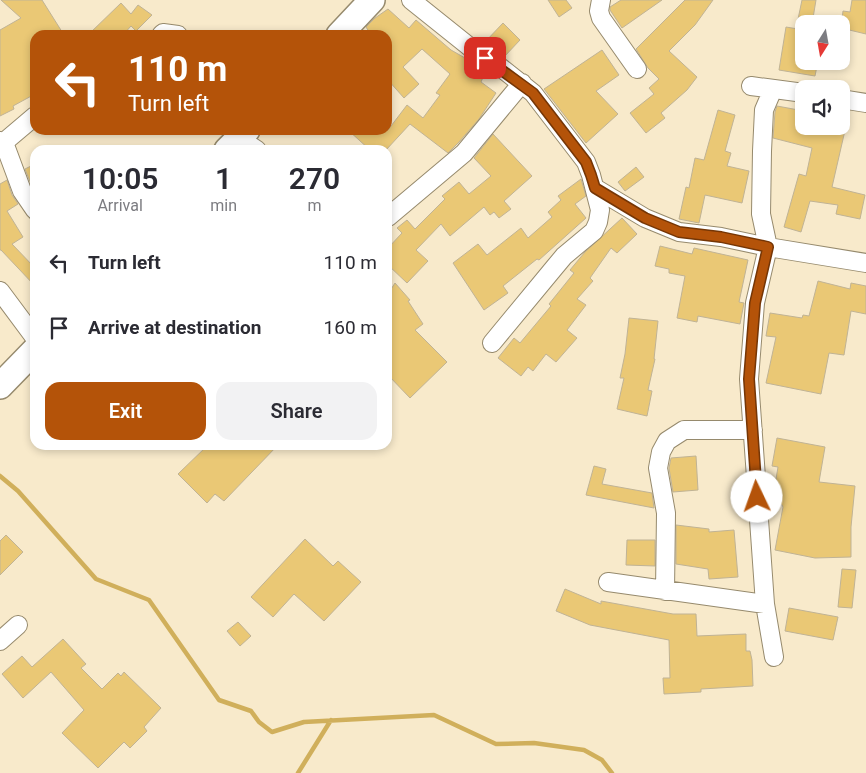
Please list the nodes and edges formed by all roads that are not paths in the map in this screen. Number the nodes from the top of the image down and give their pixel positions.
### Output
1 (372, 0) edge
2 (411, 0) edge
3 (601, 0) edge
4 (344, 30) edge
5 (637, 69) dead end
6 (522, 83) junction
7 (752, 86) dead end
8 (773, 89) junction
9 (795, 92) edge
10 (850, 100) edge
11 (866, 104) edge
12 (30, 120) edge
13 (1, 142) edge
14 (595, 188) junction
15 (30, 203) edge
16 (392, 214) edge
17 (768, 247) junction
18 (866, 263) edge
19 (0, 291) edge
20 (30, 331) edge
21 (492, 344) dead end
22 (30, 355) edge
23 (0, 386) edge
24 (753, 430) junction
25 (608, 582) dead end
26 (665, 591) junction
27 (765, 604) junction
28 (18, 625) dead end
29 (0, 641) edge
30 (774, 657) dead end

1 - 4 main road
2 - 6 street
3 - 5 street
6 - 14 street
6 - 16 street
7 - 8 street
8 - 9 street
8 - 17 street
10 - 11 street
12 - 13 street
13 - 15 street
14 - 17 street
14 - 21 street
17 - 18 street
17 - 24 street
19 - 20 street
22 - 23 main road
24 - 26 street
24 - 27 street
25 - 26 street
26 - 27 street
27 - 30 street
28 - 29 street

